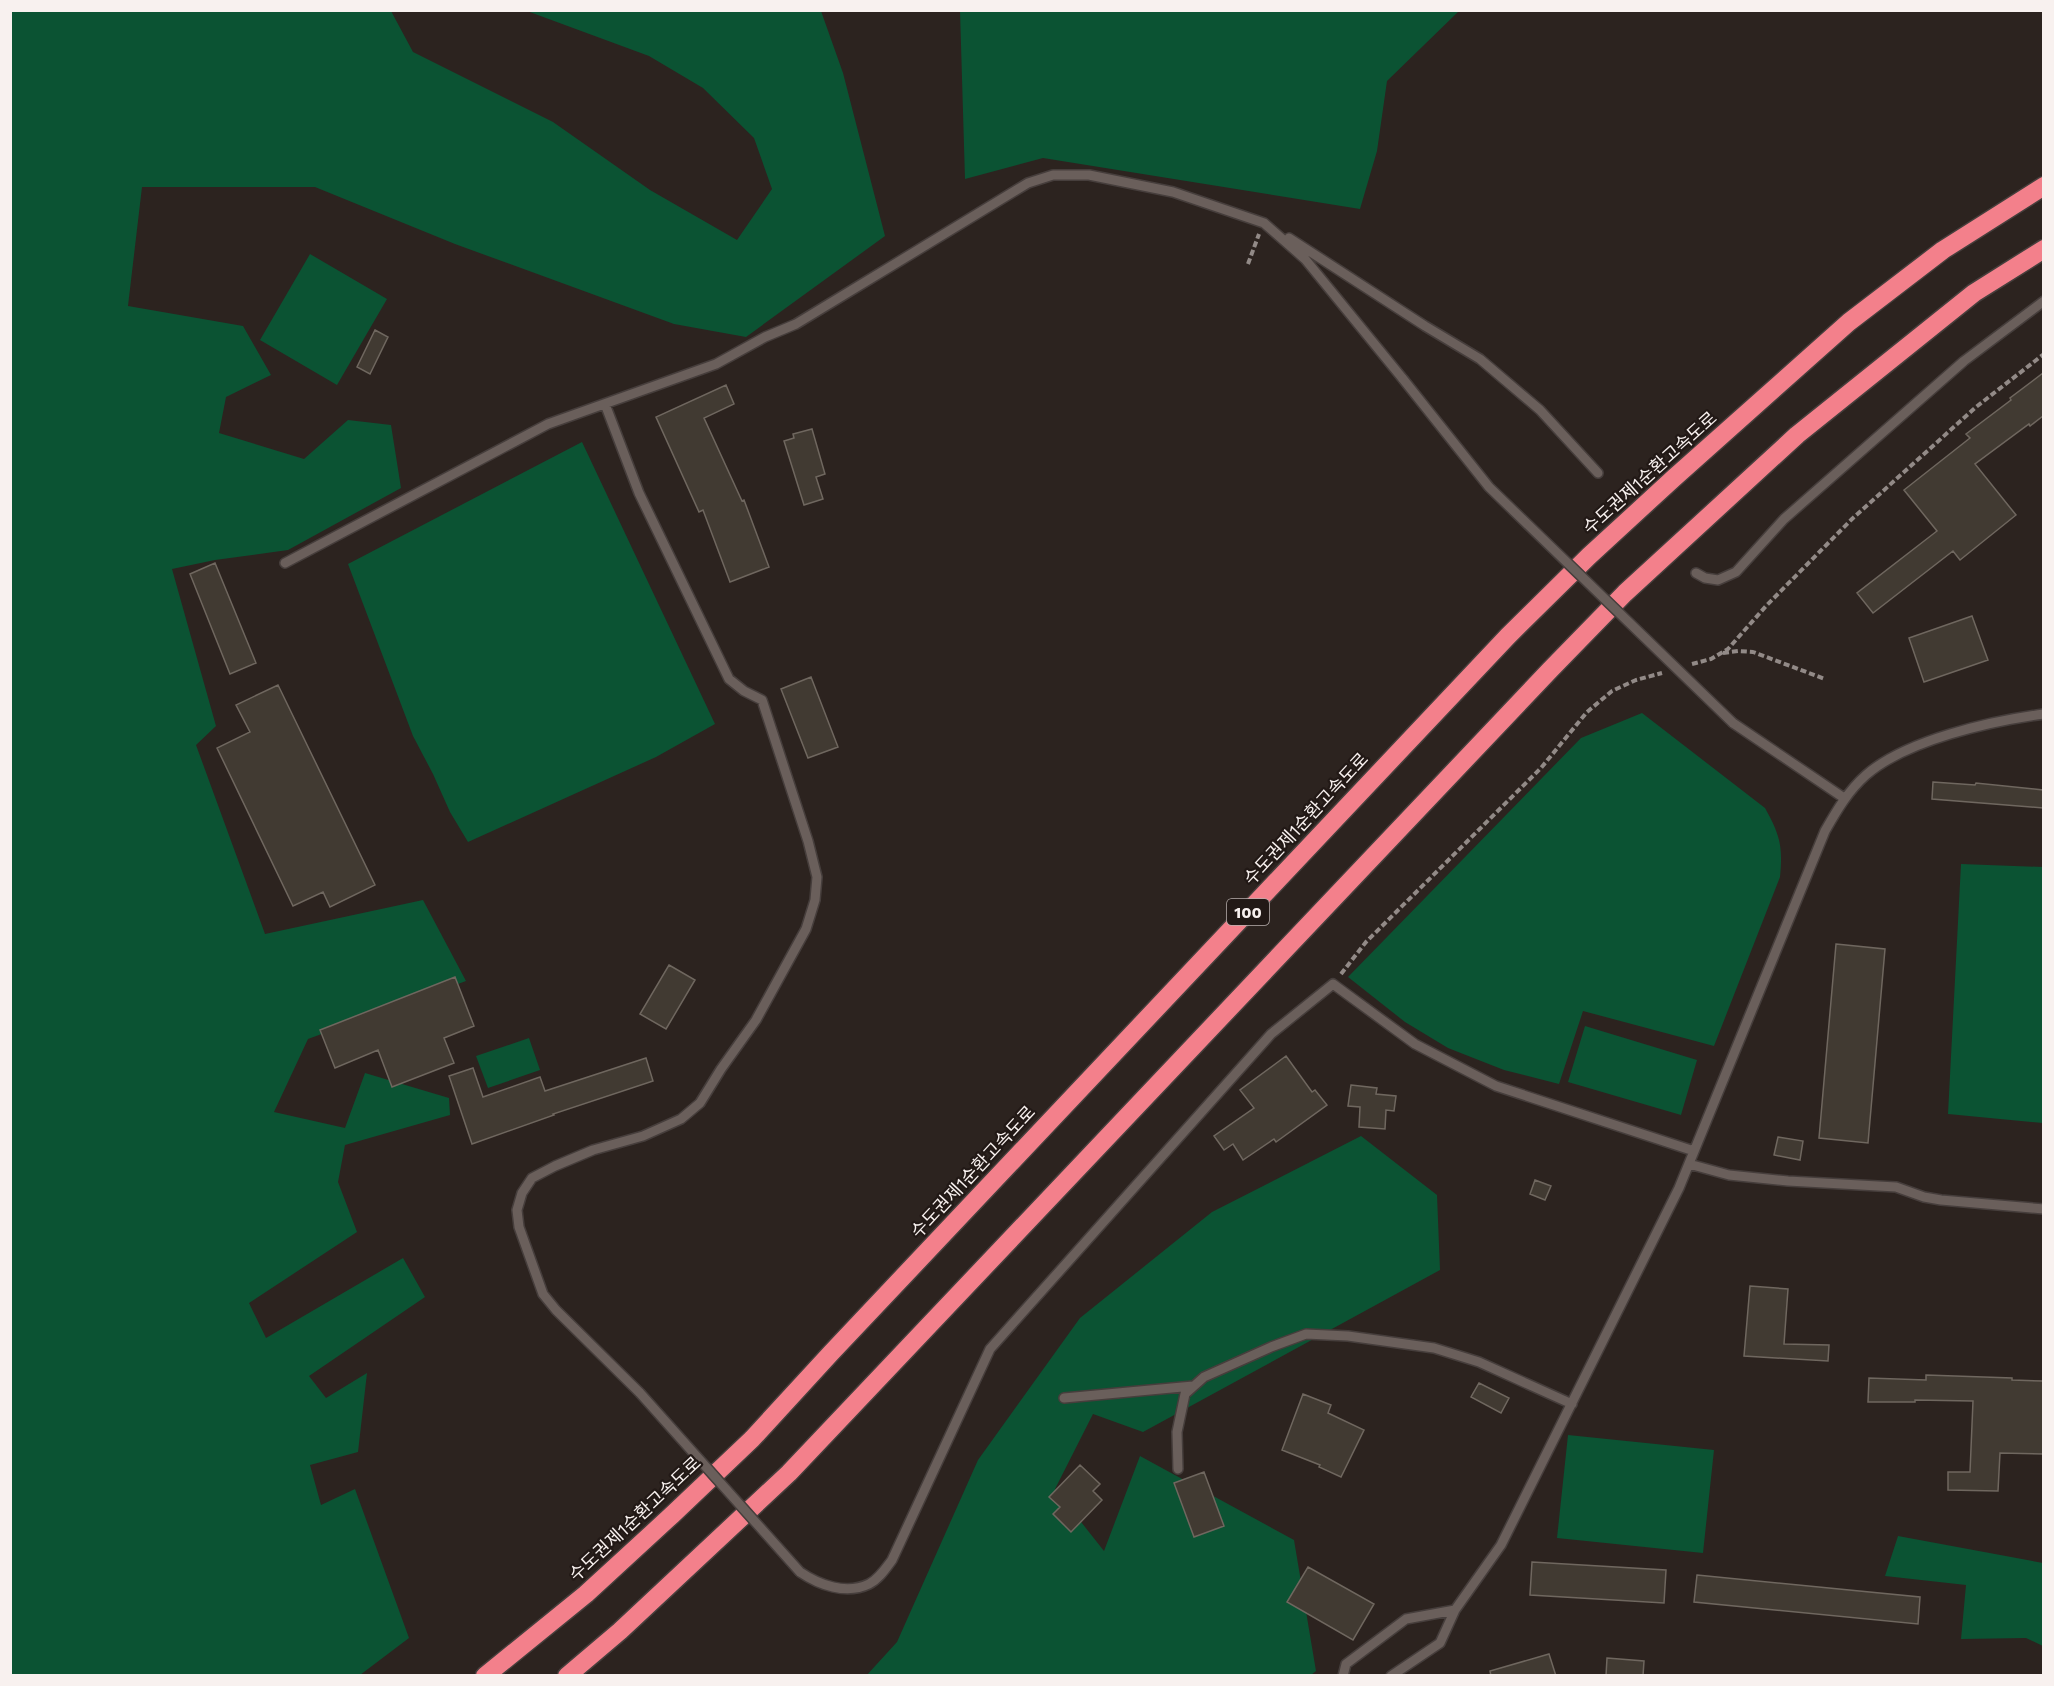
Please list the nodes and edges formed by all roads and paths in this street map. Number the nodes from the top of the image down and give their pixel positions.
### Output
1 (2043, 186) edge
2 (1264, 223) junction
3 (2043, 249) edge
4 (1248, 264) dead end
5 (2043, 301) edge
6 (605, 404) junction
7 (1598, 473) dead end
8 (285, 563) dead end
9 (1696, 573) dead end
10 (1719, 654) dead end
11 (1825, 679) dead end
12 (2043, 714) edge
13 (1844, 798) junction
14 (1694, 1151) junction
15 (1689, 1164) junction
16 (2043, 1209) edge
17 (1193, 1386) junction
18 (1064, 1398) dead end
19 (1572, 1404) junction
20 (1179, 1469) dead end
21 (1455, 1610) junction
22 (485, 1676) edge
23 (567, 1676) edge
24 (1343, 1676) edge
25 (1391, 1676) edge

1 - 22 highway, 수도권제1순환고속도로 / 100
2 - 4 path
2 - 6 lane
2 - 7 lane
2 - 13 lane, bridge
3 - 23 highway
5 - 9 lane
6 - 8 lane
6 - 14 lane, bridge
10 - 11 path
12 - 13 lane
13 - 14 lane
14 - 15 lane
15 - 16 lane
15 - 19 lane
17 - 18 lane
17 - 19 lane
17 - 20 lane
19 - 21 lane
21 - 24 lane
21 - 25 lane

